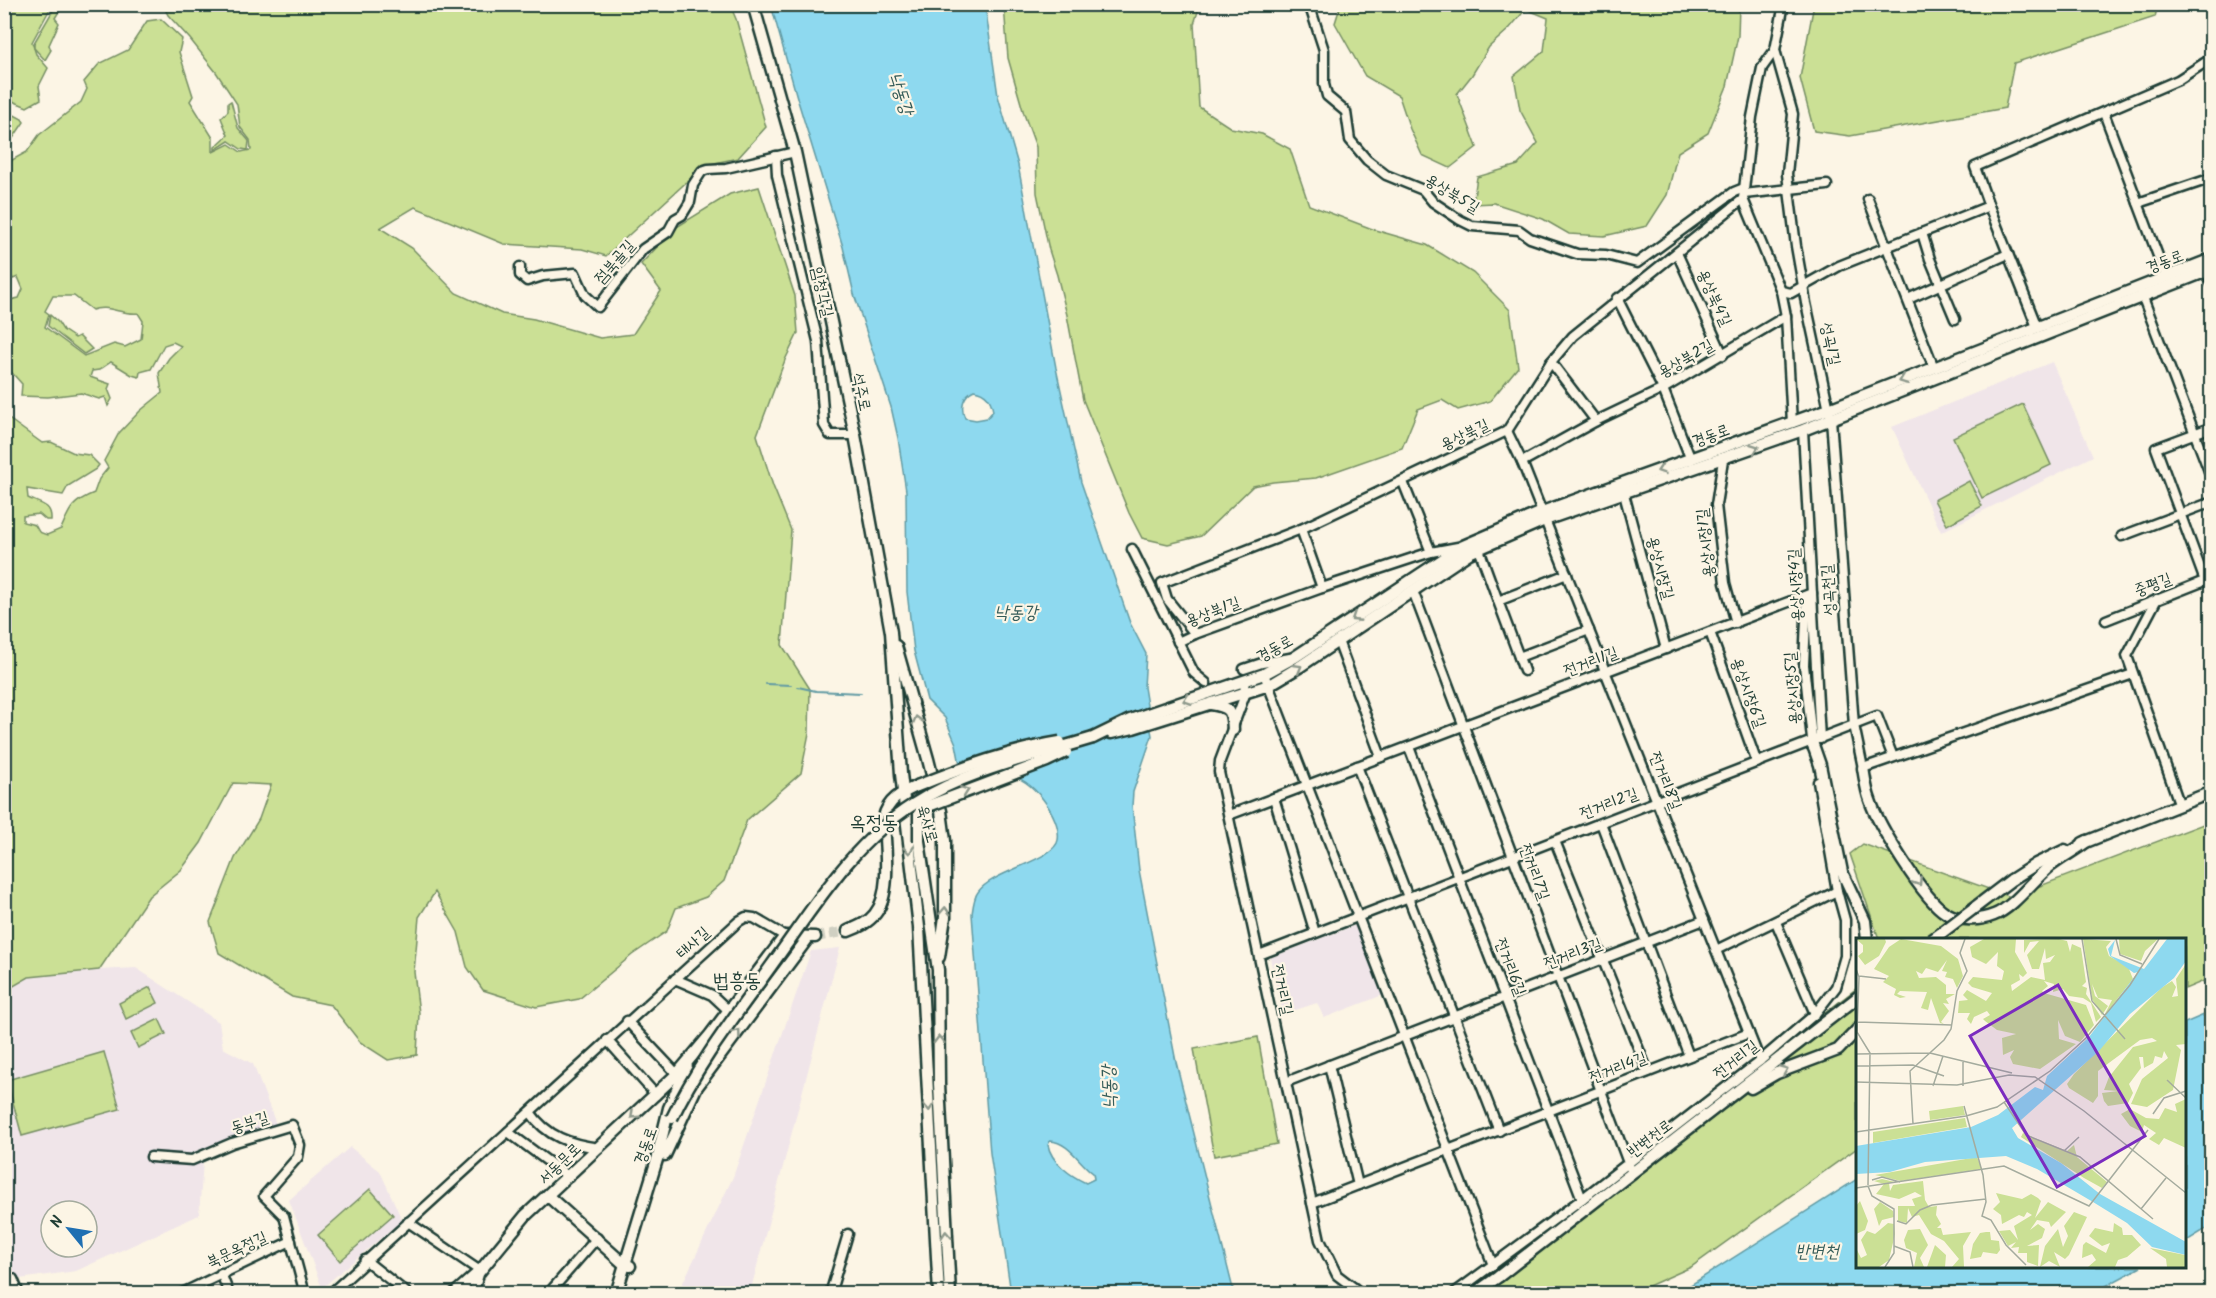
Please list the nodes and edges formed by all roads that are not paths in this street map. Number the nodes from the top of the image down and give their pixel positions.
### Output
1 (753, 4) edge
2 (1309, 4) edge
3 (1784, 4) edge
4 (1775, 50) junction
5 (2211, 58) edge
6 (2104, 113) junction
7 (795, 152) junction
8 (776, 156) junction
9 (2211, 178) edge
10 (1827, 185) dead end
11 (1789, 189) junction
12 (1744, 194) junction
13 (1868, 199) dead end
14 (2138, 203) junction
15 (1989, 206) junction
16 (1922, 233) junction
17 (1888, 247) junction
18 (1677, 253) junction
19 (2008, 254) junction
20 (2211, 260) edge
21 (520, 267) dead end
22 (2209, 270) edge
23 (2166, 277) junction
24 (1941, 283) junction
25 (2211, 284) edge
26 (1803, 285) junction
27 (1781, 291) junction
28 (2142, 296) junction
29 (1617, 298) junction
30 (1908, 299) junction
31 (1786, 316) junction
32 (1955, 319) dead end
33 (2037, 327) junction
34 (1724, 355) junction
35 (1551, 362) junction
36 (1934, 368) junction
37 (1663, 389) junction
38 (1830, 414) junction
39 (1596, 421) junction
40 (1792, 423) junction
41 (2211, 427) edge
42 (1803, 430) junction
43 (1507, 431) junction
44 (2195, 434) junction
45 (855, 435) junction
46 (1691, 460) junction
47 (1723, 460) junction
48 (1522, 462) junction
49 (2211, 479) edge
50 (1403, 482) junction
51 (1624, 494) junction
52 (2211, 502) edge
53 (2180, 514) junction
54 (1544, 516) junction
55 (1301, 529) junction
56 (2122, 536) dead end
57 (1463, 546) junction
58 (1132, 549) dead end
59 (1479, 549) junction
60 (1431, 552) junction
61 (1567, 574) junction
62 (2208, 580) edge
63 (1322, 588) junction
64 (1413, 591) junction
65 (1154, 594) junction
66 (1809, 594) junction
67 (1167, 599) junction
68 (2157, 599) junction
69 (1498, 601) junction
70 (2106, 620) dead end
71 (1736, 623) junction
72 (1589, 630) junction
73 (891, 632) junction
74 (1710, 632) junction
75 (1195, 634) junction
76 (1178, 642) junction
77 (1338, 642) junction
78 (1666, 649) junction
79 (1296, 657) junction
80 (1519, 657) junction
81 (1244, 669) dead end
82 (1524, 671) dead end
83 (1606, 672) junction
84 (1264, 674) junction
85 (2133, 674) junction
86 (1206, 683) dead end
87 (1269, 685) junction
88 (1244, 687) junction
89 (1210, 704) junction
90 (1854, 725) junction
91 (1463, 726) junction
92 (1233, 730) junction
93 (1093, 738) junction
94 (1816, 741) junction
95 (1409, 747) junction
96 (1381, 758) junction
97 (1893, 758) junction
98 (1757, 763) junction
99 (1357, 766) junction
100 (1863, 768) junction
101 (1308, 785) junction
102 (903, 792) junction
103 (2211, 792) edge
104 (1274, 798) junction
105 (1657, 802) junction
106 (2179, 803) junction
107 (1229, 815) junction
108 (1601, 823) junction
109 (919, 841) junction
110 (1555, 841) junction
111 (2087, 841) junction
112 (1512, 857) junction
113 (1459, 878) junction
114 (1837, 891) junction
115 (1408, 897) junction
116 (1358, 916) junction
117 (1704, 920) junction
118 (1776, 921) junction
119 (848, 931) tunnel mouth
120 (1315, 933) junction
121 (785, 936) junction
122 (1867, 938) edge
123 (1933, 938) edge
124 (1646, 942) junction
125 (1716, 950) junction
126 (1259, 955) junction
127 (1602, 959) junction
128 (938, 969) junction
129 (1557, 977) junction
130 (675, 979) junction
131 (1505, 997) junction
132 (1856, 998) edge
133 (729, 1010) junction
134 (1815, 1014) junction
135 (1454, 1017) junction
136 (627, 1021) junction
137 (1856, 1030) edge
138 (1749, 1033) junction
139 (1405, 1036) junction
140 (607, 1040) junction
141 (1689, 1056) junction
142 (690, 1059) junction
143 (1760, 1061) junction
144 (1329, 1065) junction
145 (1648, 1072) junction
146 (677, 1074) junction
147 (1286, 1082) junction
148 (1600, 1091) junction
149 (656, 1095) junction
150 (1714, 1108) junction
151 (1549, 1111) junction
152 (530, 1112) junction
153 (1499, 1131) junction
154 (508, 1132) junction
155 (599, 1148) junction
156 (1449, 1150) junction
157 (661, 1154) junction
158 (151, 1157) dead end
159 (1630, 1168) junction
160 (569, 1177) junction
161 (1358, 1185) junction
162 (548, 1196) junction
163 (1582, 1199) junction
164 (1312, 1203) junction
165 (408, 1222) junction
166 (848, 1234) dead end
167 (597, 1238) junction
168 (291, 1241) junction
169 (365, 1260) junction
170 (628, 1265) junction
171 (1493, 1265) junction
172 (480, 1271) junction
173 (221, 1273) junction
174 (13, 1279) dead end
175 (939, 1280) junction
176 (19, 1293) edge
177 (180, 1293) edge
178 (229, 1293) edge
179 (305, 1293) edge
180 (330, 1293) edge
181 (408, 1293) edge
182 (454, 1293) edge
183 (473, 1293) edge
184 (548, 1293) edge
185 (616, 1293) edge
186 (623, 1293) edge
187 (830, 1293) edge
188 (934, 1293) edge
189 (939, 1293) edge
190 (950, 1293) edge
191 (1362, 1293) edge
192 (1453, 1293) edge
193 (1474, 1293) edge

1 - 7 street, 석주로
2 - 12 street, 용상북5길
3 - 4 street
4 - 11 street, 성곡1길
4 - 12 street
5 - 6 street
6 - 14 street
6 - 15 street
7 - 8 street, 점북골길
7 - 45 street, 석주로
8 - 21 street, 점북골길
8 - 45 street, 임청각길
9 - 14 street
10 - 11 street
11 - 12 street
11 - 26 street, 성곡1길
12 - 18 street, 용상북길
12 - 27 street
13 - 17 street
14 - 23 street
15 - 16 street
15 - 19 street
16 - 17 street
16 - 24 street
17 - 26 street
17 - 30 street
18 - 29 street, 용상북길
18 - 34 street, 용상북4길
19 - 24 street
19 - 33 street
20 - 23 street, 경동로
22 - 25 street
22 - 28 street, 경동로
23 - 33 street, 경동로
24 - 30 street
24 - 32 street
26 - 27 street
26 - 38 street, 성곡1길
27 - 31 street
28 - 38 street, 경동로
28 - 44 street
29 - 35 street, 용상북길
29 - 37 street
30 - 36 street
31 - 34 street, 용상북2길
31 - 40 street
33 - 36 street, 경동로
34 - 37 street, 용상북2길
35 - 39 street
35 - 43 street, 용상북길
36 -> 38 street, 경동로
37 - 39 street, 용상북2길
37 - 46 street
38 - 40 street, 경동로
38 - 42 street, 경동로
38 - 90 street, 성곡천길
39 - 48 street, 용상북2길
40 - 46 street, 경동로
41 - 44 street
47 -> 42 street, 경동로
42 - 66 street, 용상시장4길
43 - 48 street, 전거리8길
43 - 50 street, 용상북길
44 - 49 street
44 - 53 street
45 - 73 street, 석주로
46 -> 54 street, 경동로
47 - 51 street, 경동로
47 - 71 street, 용상시장1길
48 - 54 street, 전거리8길
50 - 55 street, 용상북길
50 - 60 street
51 - 54 street, 경동로
51 - 78 street, 용상시장길
52 - 53 street
53 - 56 street
53 - 62 street
54 - 57 street, 경동로
54 - 59 street, 경동로
54 - 61 street, 전거리8길
55 - 63 street
55 - 67 street, 용상북길
57 - 60 street, 용상북1길
57 -> 79 street, 경동로
58 - 65 street, 용상북1길
59 - 64 street, 경동로
59 - 69 street
60 - 63 street, 용상북1길
61 - 69 street
61 - 72 street, 전거리8길
62 - 68 street, 중평길
63 - 75 street, 용상북1길
64 - 77 street, 경동로
64 - 91 street, 전거리7길
65 - 67 street
65 - 76 street, 용상북1길
66 - 71 street, 전거리1길
66 - 94 street, 용상시장5길
67 - 75 street
68 - 70 street, 중평길
68 - 85 street
69 - 80 street
71 - 74 street, 전거리1길
72 - 80 street
72 - 83 street, 전거리8길
73 - 102 street, 석주로
128 -> 73 street
74 - 78 street, 전거리1길
74 - 98 street, 용상시장6길
75 - 76 street, 용상북1길
76 - 86 street
87 -> 77 street, 경동로
77 - 96 street
78 - 83 street, 전거리1길
79 - 81 street
79 - 84 street, 경동로
80 - 82 street
83 - 91 street, 전거리1길
83 - 105 street, 전거리8길
84 - 87 street
84 - 88 street, 경동로
85 - 97 street
85 - 106 street
87 - 88 street, 경동로
87 - 101 street
88 - 89 street
88 - 92 street, 전거리길
88 -> 93 street
89 - 92 street
89 - 93 street
90 - 94 street, 전거리2길
90 - 97 street
90 - 100 street, 성곡천길
91 - 95 street, 전거리1길
91 - 112 street, 전거리7길
92 - 107 street, 전거리길
93 - 102 street, bridge
109 -> 93 street, bridge
93 - 157 street, 경동로, bridge
94 - 98 street, 전거리2길
94 - 114 street, 전거리길
94 - 122 street
95 - 96 street, 전거리1길
95 - 113 street, 전거리6길
96 - 99 street, 전거리1길
97 - 100 street
98 - 105 street, 전거리2길
99 - 101 street, 전거리1길
99 - 115 street
100 -> 111 street
101 - 104 street, 전거리1길
101 - 116 street
102 - 109 street, 육사로
102 - 119 street
102 -> 175 street, 육사로
103 - 106 street
104 - 107 street, 전거리1길
104 - 120 street
105 - 108 street, 전거리2길
105 - 117 street, 전거리8길
106 - 111 street
107 - 126 street, 전거리길
108 - 110 street, 전거리2길
108 - 124 street
109 - 128 street, 육사로
110 - 112 street, 전거리2길
110 - 127 street
111 - 123 street, bridge
112 - 113 street, 전거리2길
112 - 129 street, 전거리7길
113 - 115 street, 전거리2길
113 - 131 street, 전거리6길
114 - 118 street
114 - 134 street, 전거리길
115 - 116 street, 전거리2길
115 - 135 street
116 - 120 street, 전거리2길
116 - 139 street
117 - 124 street, 전거리3길
117 - 125 street, 전거리8길
118 - 125 street
118 - 134 street
120 - 126 street, 전거리2길
121 - 130 street, 태사길
121 - 133 street
157 -> 121 street
124 - 127 street, 전거리3길
124 - 141 street
125 - 138 street, 전거리8길
126 - 147 street, 전거리길
127 - 129 street, 전거리3길
127 - 145 street
190 -> 128 street, 육사로
129 - 131 street, 전거리3길
129 - 148 street, 전거리7길
130 - 133 street
130 - 136 street, 태사길
131 - 135 street, 전거리3길
131 - 151 street, 전거리6길
132 - 150 street, 반변천로
133 - 142 street
134 - 143 street, 전거리길
135 - 139 street, 전거리3길
135 - 153 street
136 - 140 street, 태사길
136 - 146 street
150 -> 137 street
138 - 141 street, 전거리4길
138 - 143 street, 전거리8길
139 - 144 street, 전거리3길
139 - 156 street
140 - 149 street
140 - 152 street, 태사길
141 - 145 street, 전거리4길
142 - 146 street, 서동문로
142 - 157 street
143 - 159 street, 전거리길
144 - 147 street, 전거리3길
144 - 161 street
145 - 148 street, 전거리4길
146 - 149 street, 서동문로
147 - 164 street, 전거리길
148 - 151 street, 전거리4길
148 - 159 street, 전거리7길
149 -> 155 street, 서동문로
150 - 159 street, 반변천로
151 - 153 street, 전거리4길
151 - 163 street, 전거리6길
152 - 154 street, 태사길
152 - 155 street
153 - 156 street, 전거리4길
154 - 160 street
154 - 165 street, 태사길
155 - 160 street, 서동문로
156 - 161 street, 전거리4길
156 - 171 street
157 - 170 street, 경동로
158 - 168 street, 동부길
159 - 163 street, 전거리길
159 - 193 street, 반변천로
160 - 162 street, 서동문로
161 - 164 street, 전거리4길
162 - 167 street
162 - 172 street, 서동문로
163 - 171 street, 전거리길
164 - 191 street, 전거리길
165 - 169 street, 태사길
165 - 172 street
166 - 187 street
167 - 170 street
167 - 184 street
168 - 173 street, 북문옥정길
168 - 179 street, 북문옥정길
169 - 180 street, 태사길
169 - 181 street
170 - 185 street, 경동로
170 - 186 street, 경동로
171 - 192 street, 전거리길
172 - 182 street, 서동문로
172 - 183 street
173 - 177 street, 북문옥정길
173 - 178 street
174 - 176 street
175 - 188 street
175 - 189 street, 육사로

